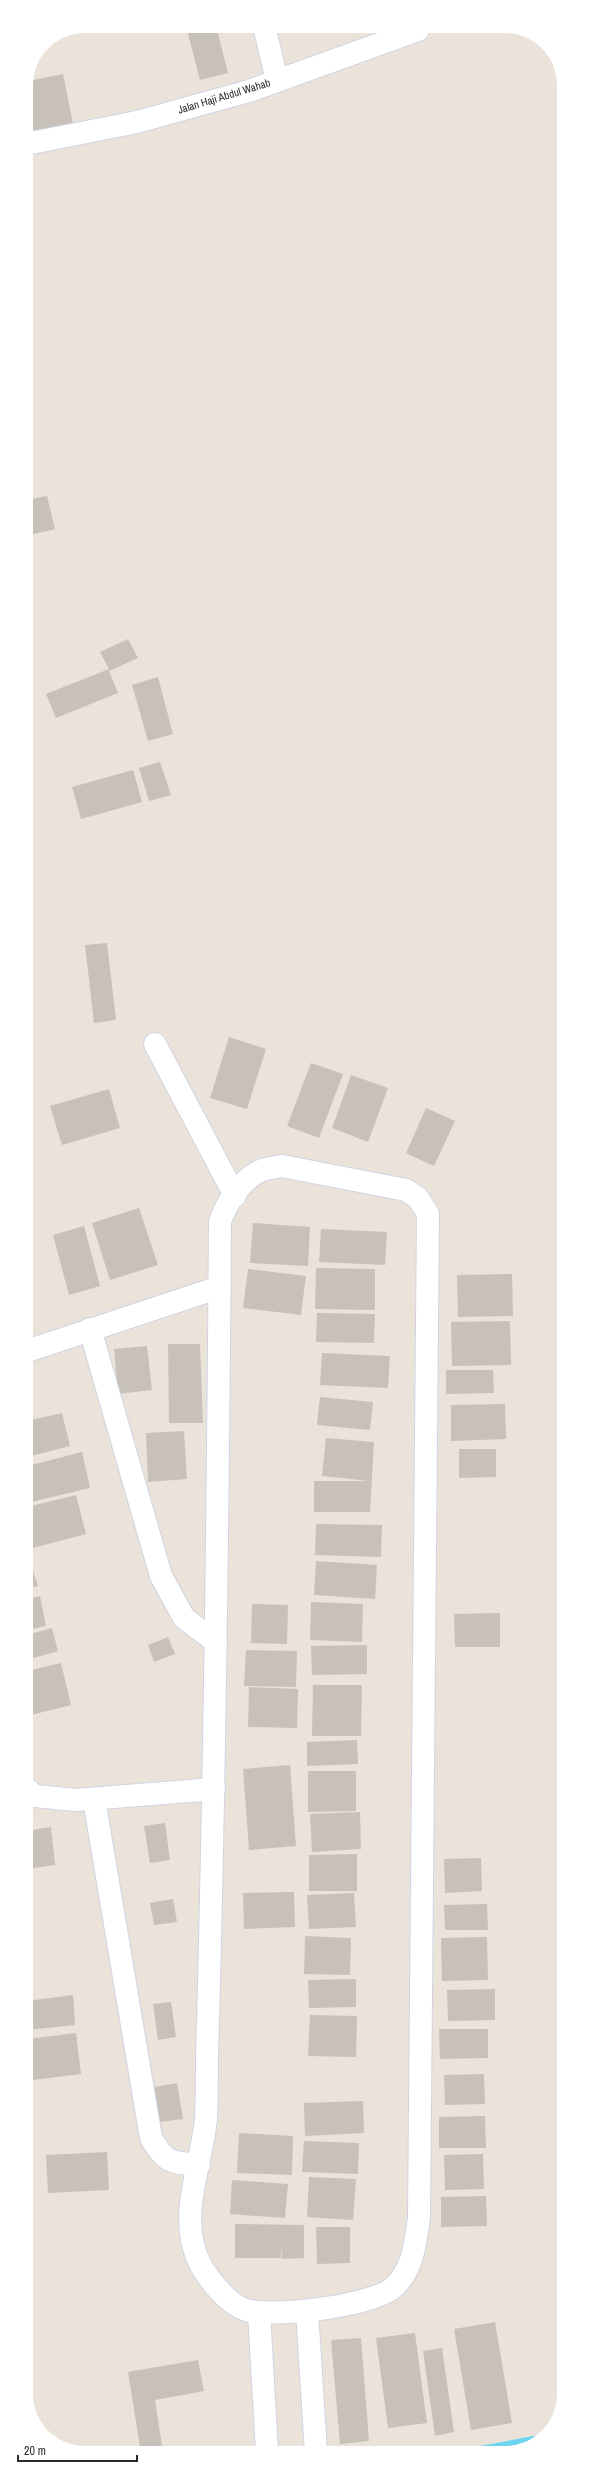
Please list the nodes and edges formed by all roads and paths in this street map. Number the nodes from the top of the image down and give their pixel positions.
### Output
1 (266, 33) edge
2 (410, 33) edge
3 (277, 80) junction
4 (33, 143) edge
5 (156, 1044) dead end
6 (235, 1196) junction
7 (220, 1287) junction
8 (90, 1329) junction
9 (33, 1349) edge
10 (216, 1642) junction
11 (214, 1789) junction
12 (33, 1794) edge
13 (94, 1798) junction
14 (199, 2165) junction
15 (307, 2311) junction
16 (259, 2312) junction
17 (267, 2446) edge
18 (316, 2446) edge

1 - 3 street
2 - 3 street, Jalan Haji Abdul Wahab
3 - 4 street, Jalan Haji Abdul Wahab
5 - 6 street
6 - 7 street
6 - 15 street
7 - 8 street
7 - 10 street
8 - 9 street
8 - 10 street
10 - 11 street
11 - 13 street
11 - 14 street
12 - 13 street
13 - 14 street
14 - 16 street
15 - 16 street
15 - 18 street
16 - 17 street

